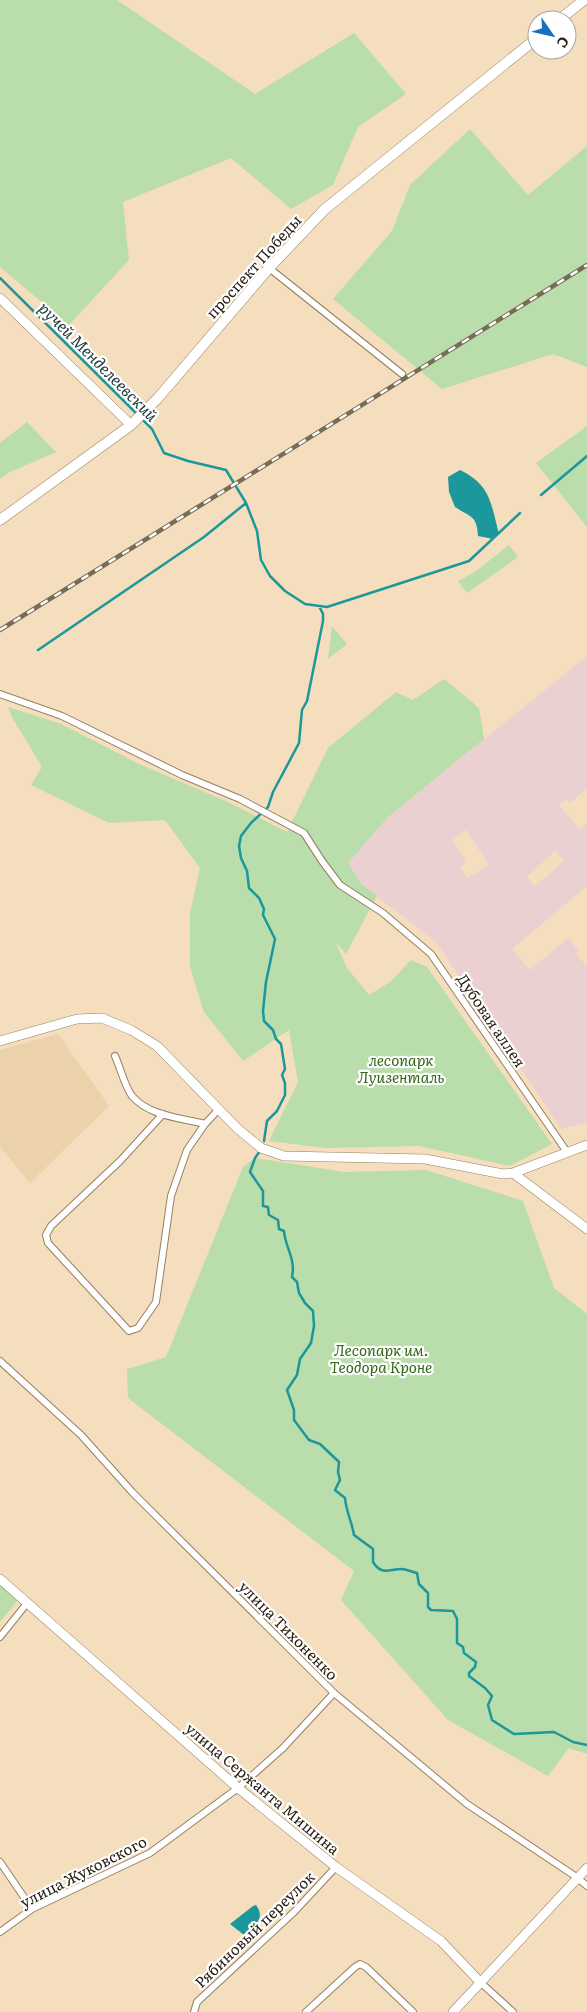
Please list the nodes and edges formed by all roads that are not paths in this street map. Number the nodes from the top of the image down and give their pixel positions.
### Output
1 (584, 0) edge
2 (572, 10) edge
3 (527, 46) edge
4 (269, 268) junction
5 (0, 298) edge
6 (402, 374) dead end
7 (131, 425) junction
8 (0, 520) edge
9 (0, 694) edge
10 (0, 1041) edge
11 (115, 1056) dead end
12 (219, 1109) junction
13 (163, 1114) junction
14 (205, 1124) junction
15 (587, 1145) edge
16 (568, 1152) junction
17 (513, 1173) junction
18 (587, 1229) edge
19 (0, 1361) edge
20 (0, 1579) edge
21 (28, 1602) junction
22 (0, 1637) edge
23 (334, 1692) junction
24 (238, 1788) junction
25 (0, 1862) edge
26 (336, 1866) junction
27 (587, 1868) edge
28 (578, 1878) junction
29 (587, 1886) edge
30 (32, 1909) junction
31 (0, 1932) edge
32 (480, 1982) junction
33 (194, 2012) edge
34 (306, 2012) edge
35 (413, 2012) edge
36 (453, 2012) edge
37 (513, 2012) edge

1 - 2 main road
3 - 4 main road, проспект Победы
4 - 6 street
4 - 7 main road, проспект Победы
5 - 7 street
7 - 8 main road, проспект Победы
9 - 16 street, Дубовая аллея
10 - 12 street
11 - 13 street
12 - 14 street
12 - 17 street
13 - 14 street
13 - 14 street
15 - 16 street
16 - 17 street
17 - 18 street
19 - 23 street, улица Тихоненко
20 - 21 street, улица Сержанта Мишина
21 - 22 street
21 - 24 street, улица Сержанта Мишина
23 - 24 street, улица Жуковского
23 - 28 street, улица Тихоненко
24 - 26 street, улица Сержанта Мишина
24 - 30 street, улица Жуковского
25 - 30 street
26 - 32 street, улица Сержанта Мишина
26 - 33 street, Рябиновый переулок
27 - 28 street
28 - 29 street, улица Тихоненко
28 - 32 street
30 - 31 street, улица Жуковского
32 - 36 street
32 - 37 street, улица Сержанта Мишина
34 - 35 street

